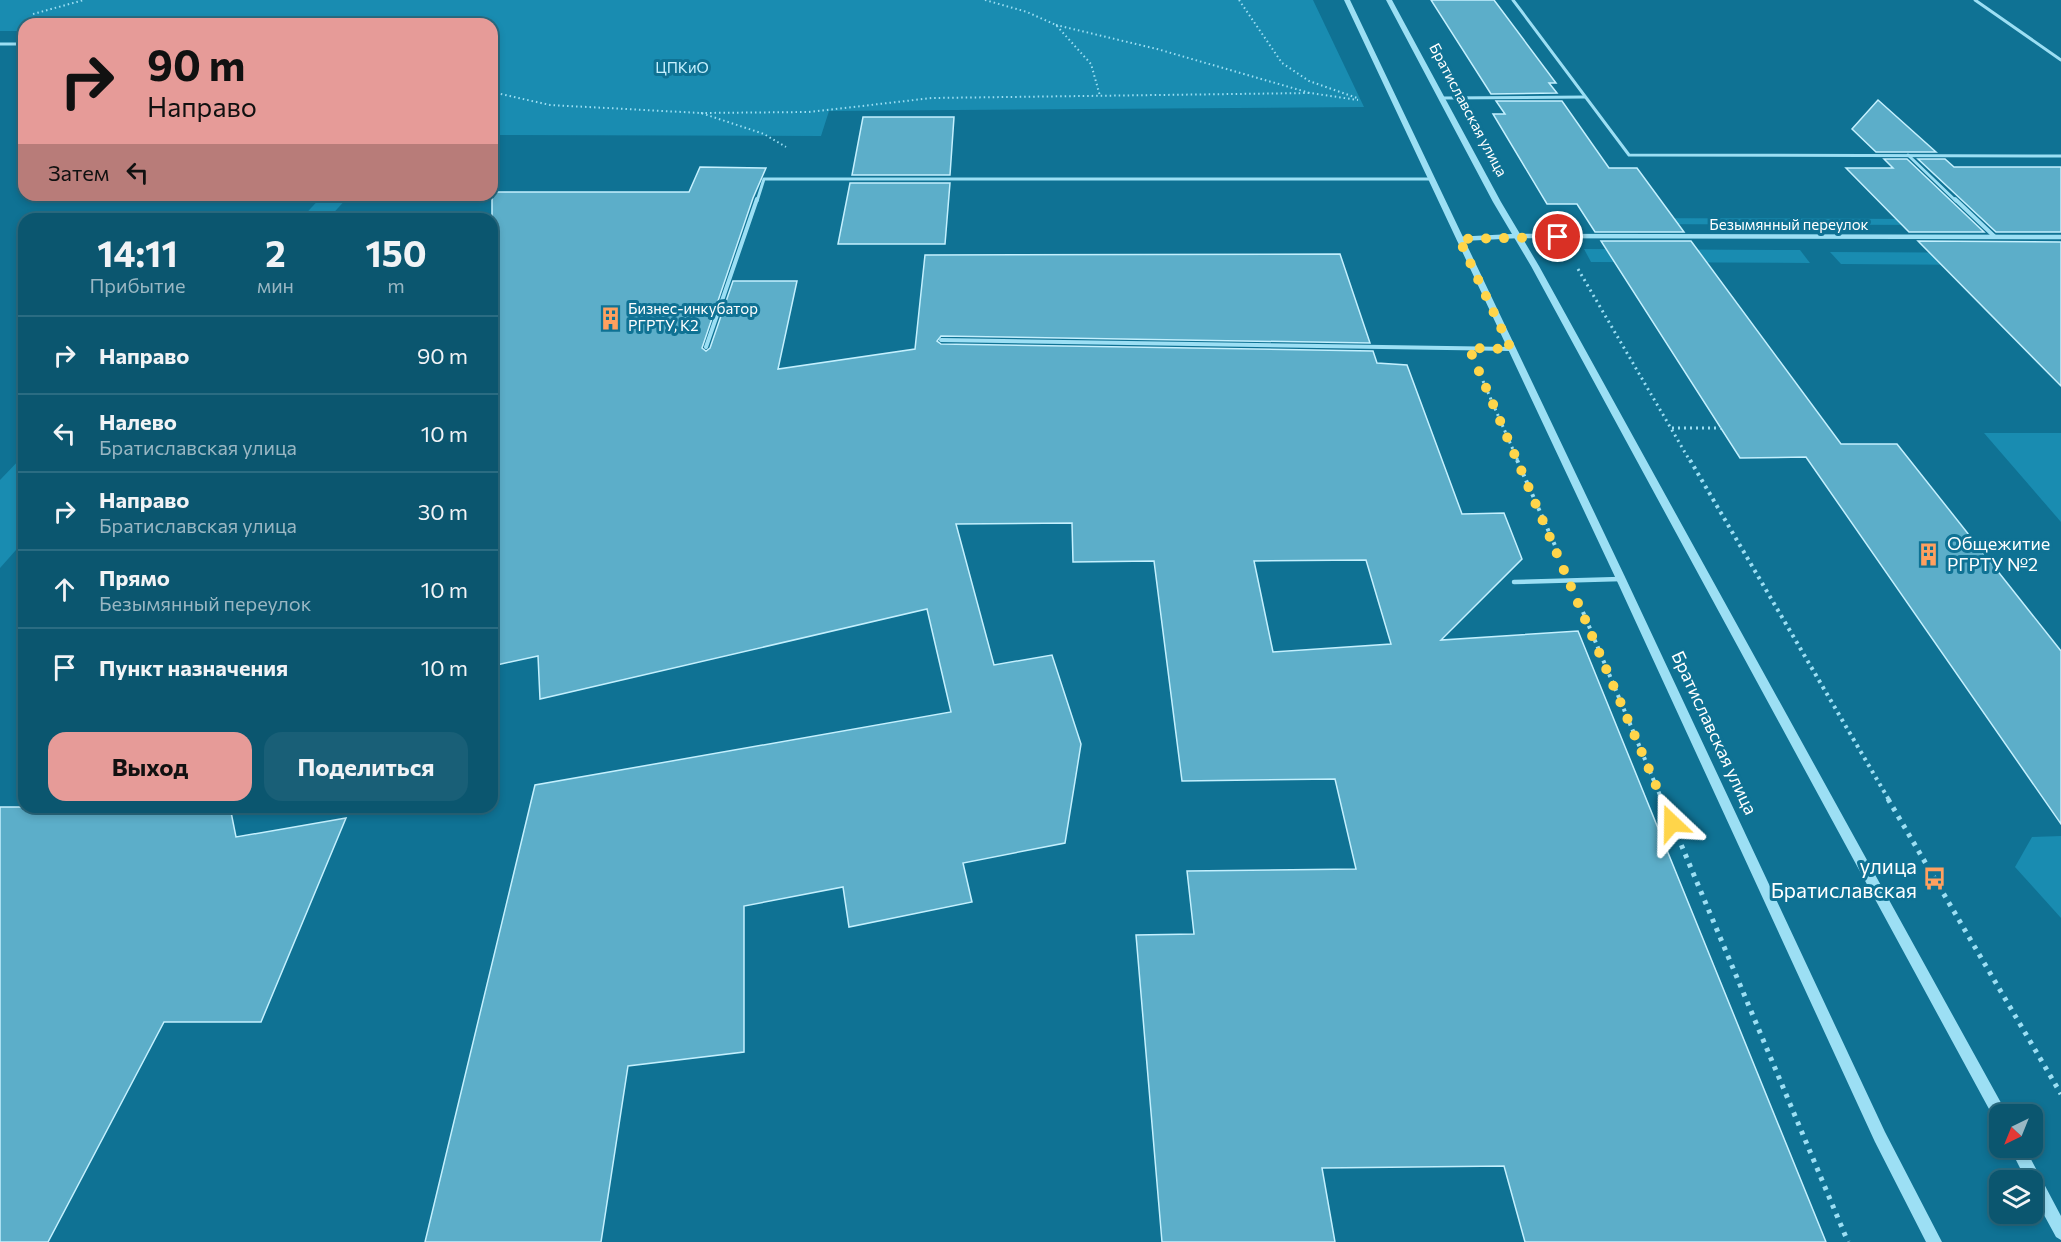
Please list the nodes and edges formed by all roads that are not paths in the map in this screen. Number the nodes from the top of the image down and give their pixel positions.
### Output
1 (1347, 0) edge
2 (1389, 0) edge
3 (1513, 0) edge
4 (1975, 0) edge
5 (0, 44) edge
6 (18, 44) edge
7 (2061, 60) edge
8 (1585, 97) junction
9 (1443, 98) junction
10 (1908, 155) junction
11 (2061, 156) edge
12 (1431, 179) junction
13 (1516, 236) junction
14 (1995, 237) junction
15 (2061, 237) edge
16 (1459, 239) junction
17 (941, 340) dead end
18 (706, 347) dead end
19 (1511, 349) junction
20 (1621, 579) junction
21 (1514, 582) dead end
22 (1994, 1104) edge
23 (2022, 1158) edge
24 (2061, 1232) edge
25 (1934, 1242) edge

1 - 12 street, Братиславская улица
2 - 9 street, Братиславская улица
3 - 8 lane
4 - 7 lane
5 - 6 lane
8 - 9 lane
8 - 10 lane
9 - 13 street, Братиславская улица
10 - 11 lane
10 - 14 lane
12 - 16 street, Братиславская улица
12 - 18 lane
13 - 14 street, Безымянный переулок
13 - 16 street
13 - 22 street, Братиславская улица
14 - 15 street, Безымянный переулок
16 - 19 street, Братиславская улица
17 - 19 lane
19 - 20 street, Братиславская улица
20 - 21 lane
20 - 25 street, Братиславская улица
23 - 24 street

